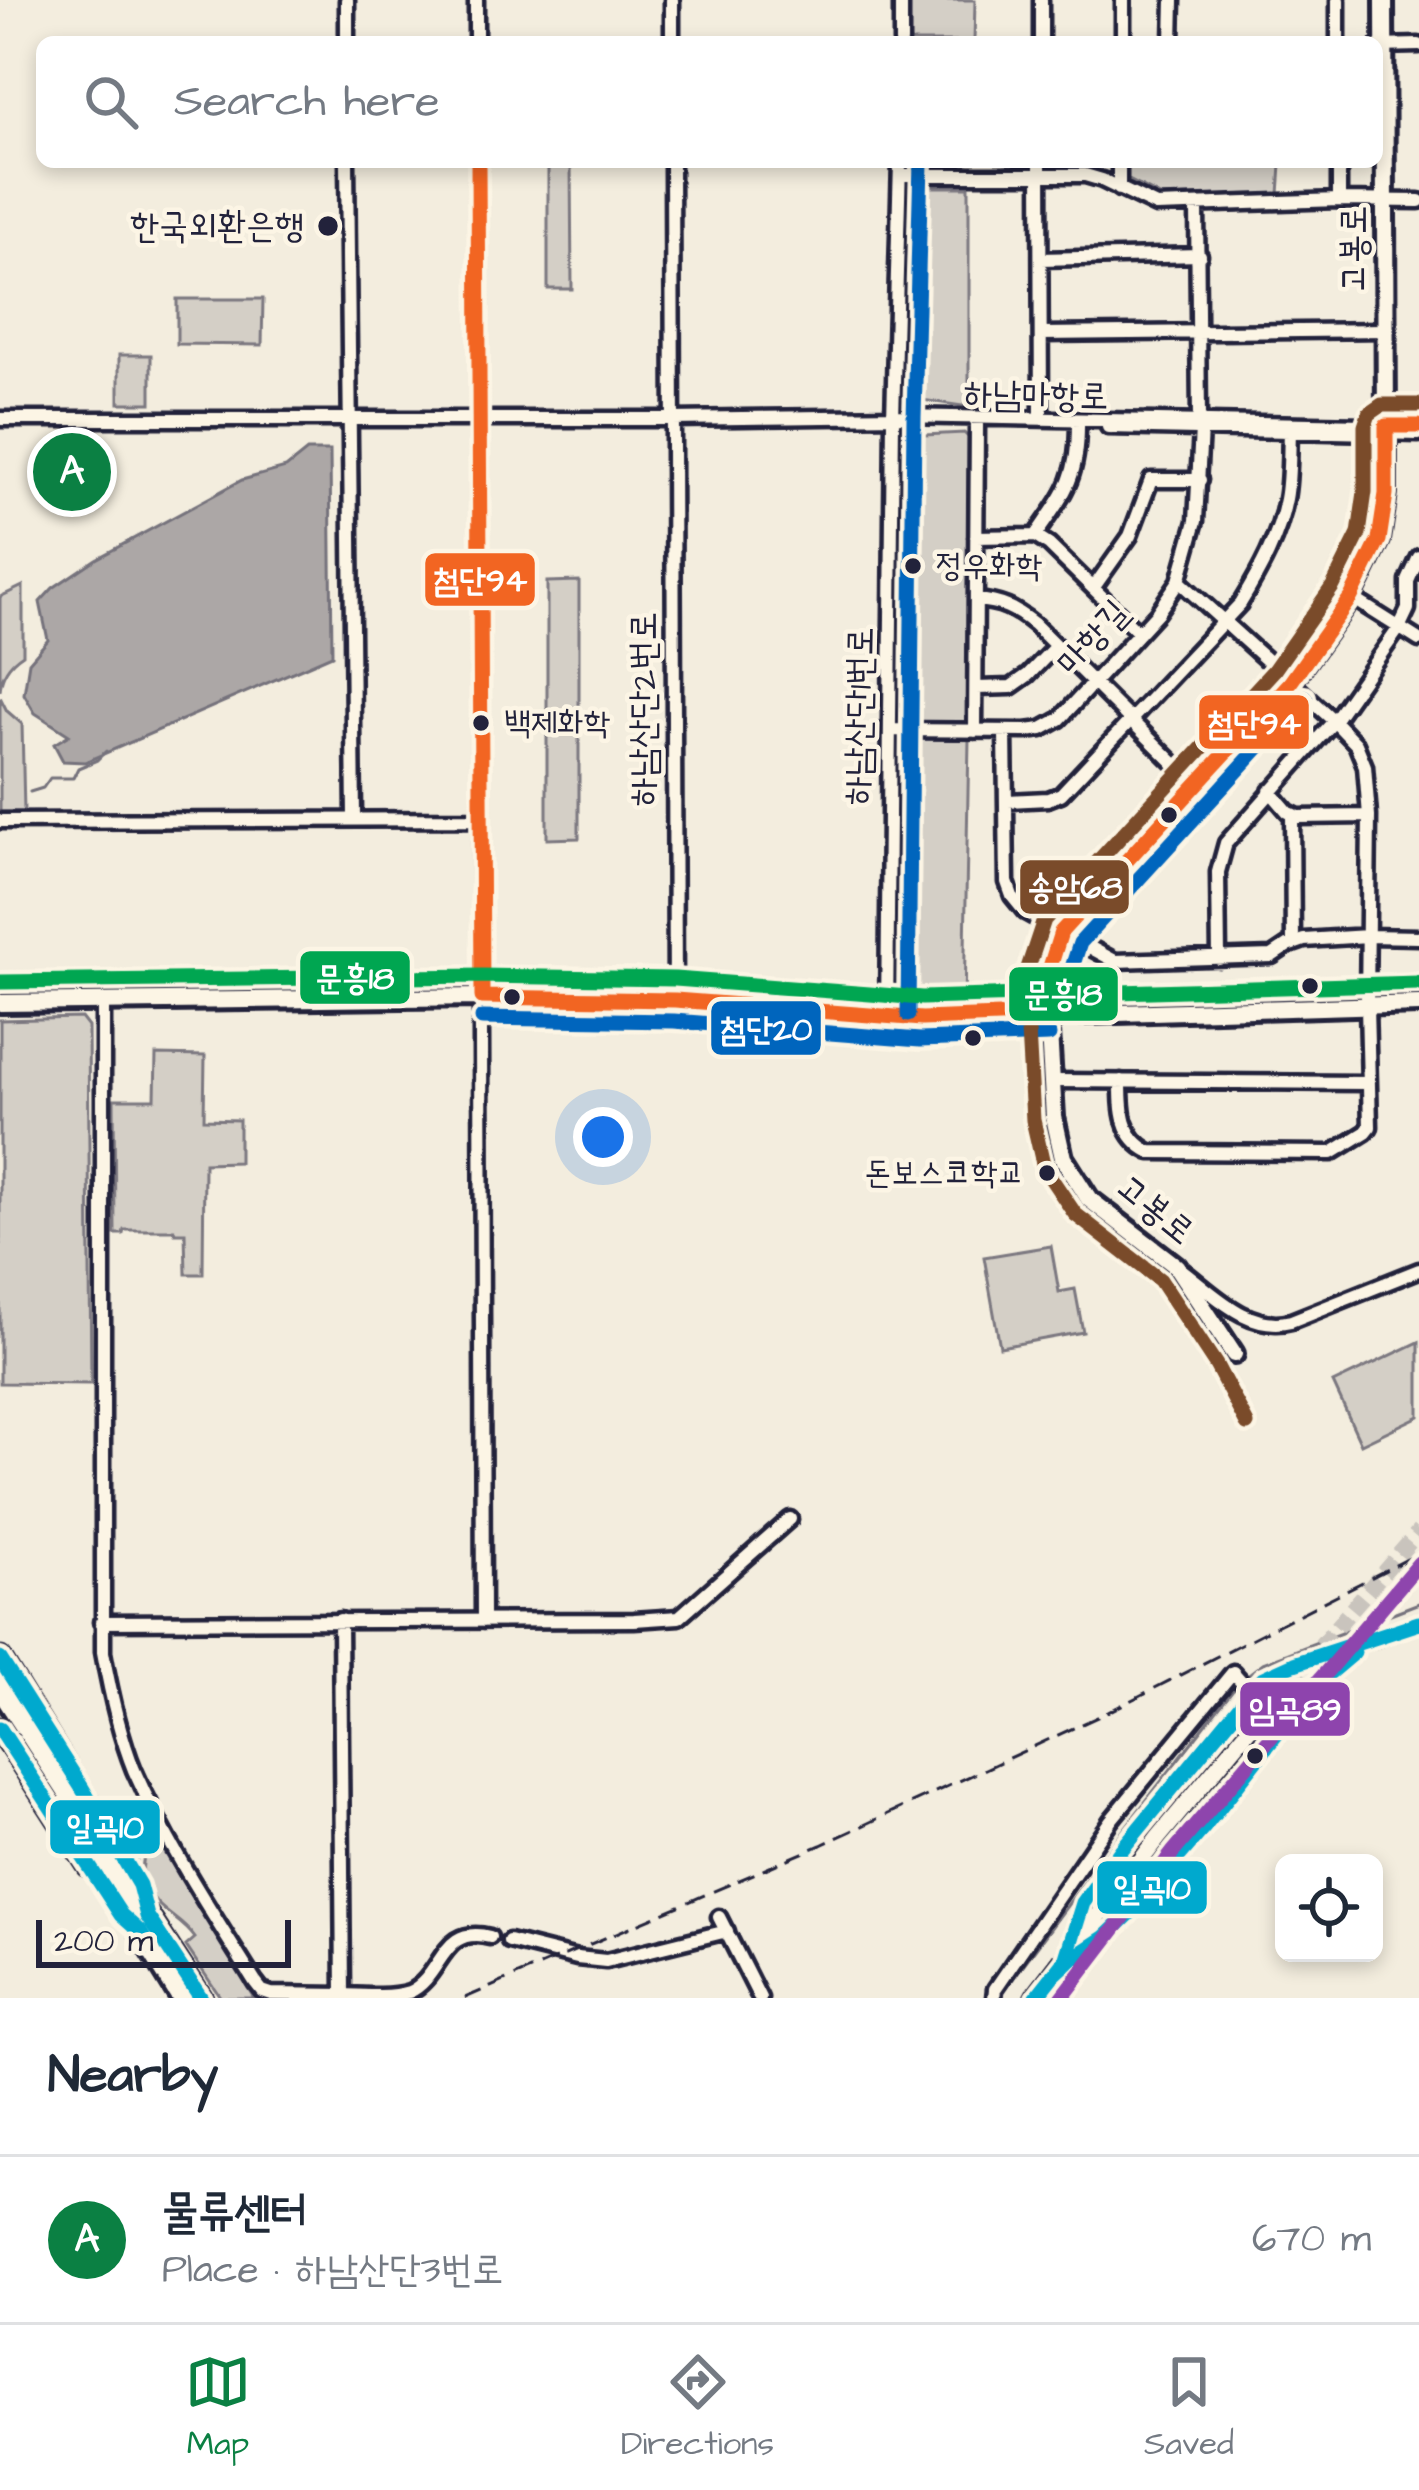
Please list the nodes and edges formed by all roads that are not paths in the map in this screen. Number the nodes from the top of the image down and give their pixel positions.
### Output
1 (347, 0) edge
2 (476, 0) edge
3 (672, 0) edge
4 (901, 0) edge
5 (1041, 0) edge
6 (1123, 0) edge
7 (1172, 0) edge
8 (1338, 0) edge
9 (1384, 0) edge
10 (347, 36) edge
11 (476, 36) edge
12 (672, 36) edge
13 (901, 36) edge
14 (1041, 36) edge
15 (1123, 36) edge
16 (1172, 36) edge
17 (1338, 36) edge
18 (1382, 36) edge
19 (1419, 45) edge
20 (1383, 46) edge
21 (1383, 97) edge
22 (347, 168) edge
23 (478, 168) edge
24 (672, 168) edge
25 (1040, 168) edge
26 (1119, 168) edge
27 (1339, 168) edge
28 (900, 169) edge
29 (1118, 189) junction
30 (1387, 199) junction
31 (1339, 200) junction
32 (1419, 201) edge
33 (1197, 206) junction
34 (1199, 255) junction
35 (1041, 259) junction
36 (1387, 330) junction
37 (1200, 332) junction
38 (1041, 334) junction
39 (673, 418) junction
40 (893, 418) junction
41 (1041, 418) junction
42 (0, 419) edge
43 (348, 419) junction
44 (481, 419) junction
45 (1200, 424) junction
46 (977, 425) junction
47 (1078, 426) junction
48 (1386, 430) junction
49 (1419, 430) edge
50 (1290, 432) junction
51 (1200, 479) junction
52 (1035, 536) junction
53 (976, 537) junction
54 (1419, 557) edge
55 (1179, 581) junction
56 (1094, 587) junction
57 (1352, 597) junction
58 (976, 600) junction
59 (1225, 622) junction
60 (1399, 628) junction
61 (1139, 633) junction
62 (1419, 640) edge
63 (1055, 647) junction
64 (1090, 683) junction
65 (1290, 683) junction
66 (976, 688) junction
67 (1334, 721) junction
68 (1131, 722) junction
69 (890, 730) junction
70 (975, 730) junction
71 (1005, 731) junction
72 (1196, 785) junction
73 (1270, 791) junction
74 (1008, 801) junction
75 (1292, 814) junction
76 (1369, 816) junction
77 (354, 818) junction
78 (480, 819) junction
79 (0, 820) edge
80 (1061, 932) junction
81 (1368, 936) junction
82 (1419, 937) edge
83 (1293, 944) junction
84 (1219, 959) junction
85 (482, 998) junction
86 (675, 1000) junction
87 (103, 1001) junction
88 (0, 1003) edge
89 (1419, 1004) edge
90 (1367, 1006) junction
91 (1048, 1014) junction
92 (887, 1015) junction
93 (1052, 1081) junction
94 (1120, 1081) junction
95 (1369, 1083) junction
96 (1176, 1266) junction
97 (1419, 1270) edge
98 (1234, 1354) dead end
99 (790, 1519) dead end
100 (340, 1620) junction
101 (483, 1621) junction
102 (101, 1622) junction
103 (1419, 1623) edge
104 (1375, 1639) dead end
105 (0, 1659) edge
106 (1244, 1684) dead end
107 (0, 1688) edge
108 (0, 1709) edge
109 (1258, 1718) tunnel mouth
110 (0, 1729) edge
111 (719, 1917) dead end
112 (146, 1924) junction
113 (727, 1931) junction
114 (490, 1936) dead end
115 (509, 1941) dead end
116 (343, 1995) junction
117 (181, 1998) edge
118 (202, 1998) edge
119 (760, 1998) edge
120 (994, 1998) edge
121 (1036, 1998) edge

1 - 10 street
2 - 11 street
3 - 12 street
4 - 13 street
5 - 14 street
6 - 15 street
7 - 16 street
8 - 17 street
9 - 18 main road, 고봉로
19 - 20 street
21 - 30 main road, 고봉로
22 - 43 street
23 - 44 street
24 - 39 street, 하남산단2번로
25 - 28 street
25 - 29 street
25 - 35 street
26 - 29 street
27 - 31 street
28 - 40 street, 하남산단1번로
29 - 33 street
30 - 31 street
30 - 32 street
30 - 36 main road, 고봉로
31 - 33 street
33 - 34 street, 마항길
34 - 35 street
34 - 37 street, 마항길
35 - 38 street
36 - 37 street
36 - 48 main road, 고봉로
37 - 38 street
37 - 45 street, 마항길
38 - 41 street
39 - 40 street
39 - 44 street
39 - 86 street, 하남산단2번로
40 - 41 street, 하남마항로
40 - 46 street, 하남마항로
40 - 69 street, 하남산단1번로
41 - 45 street, 하남마항로
42 - 43 street
43 - 44 street
43 - 77 street
44 - 78 street
45 - 47 street, 하남마항로
45 - 48 street, 하남마항로
45 - 50 street, 하남마항로
45 - 51 street, 마항길
46 - 47 street, 하남마항로
46 - 53 street
47 - 52 street
48 - 49 street, 하남마항로
48 - 50 street, 하남마항로
48 - 57 main road, 고봉로
50 - 59 street
51 - 55 street, 마항길
51 - 56 street
52 - 53 street
52 - 56 street
53 - 58 street
54 - 60 street
55 - 59 street
55 - 61 street, 마항길
56 - 61 street
57 - 60 street
57 - 65 main road, 고봉로
58 - 63 street
58 - 66 street
59 - 65 street
59 - 68 street
60 - 62 street
60 - 67 street
61 - 64 street, 마항길
63 - 64 street
63 - 66 street
64 - 68 street
64 - 71 street, 마항길
65 - 67 street
65 - 72 main road, 고봉로
66 - 70 street
67 - 73 street
67 - 76 street
68 - 72 street
68 - 74 street
69 - 70 street, 마항길
69 - 92 street, 하남산단1번로
70 - 71 street, 마항길
71 - 74 street
72 - 80 main road, 고봉로
73 - 75 street
73 - 84 street
74 - 80 street
75 - 76 street
75 - 83 street
76 - 81 street
77 - 78 street
77 - 79 street
78 - 85 street
80 - 84 street
80 - 91 main road, 고봉로
81 - 82 street
81 - 83 street
81 - 90 street
83 - 84 street
85 - 86 main road
85 - 87 main road
85 - 101 street
86 - 92 main road
87 - 88 main road
87 - 102 street
89 - 90 main road
90 - 91 main road
90 - 95 street
91 - 92 main road
91 - 93 main road, 고봉로
93 - 94 street
93 - 96 main road, 고봉로
94 - 95 street
94 - 95 street
96 - 97 street
96 - 98 main road, 고봉로
99 - 101 street
100 - 101 street
100 - 102 street
100 - 116 street
102 - 116 street
103 - 104 street
105 - 112 highway
106 - 120 street
107 - 112 highway
108 - 112 highway
109 - 121 main road
110 - 112 highway
111 - 113 street
112 - 117 highway
112 - 118 highway
113 - 115 street
113 - 119 street
114 - 116 street

